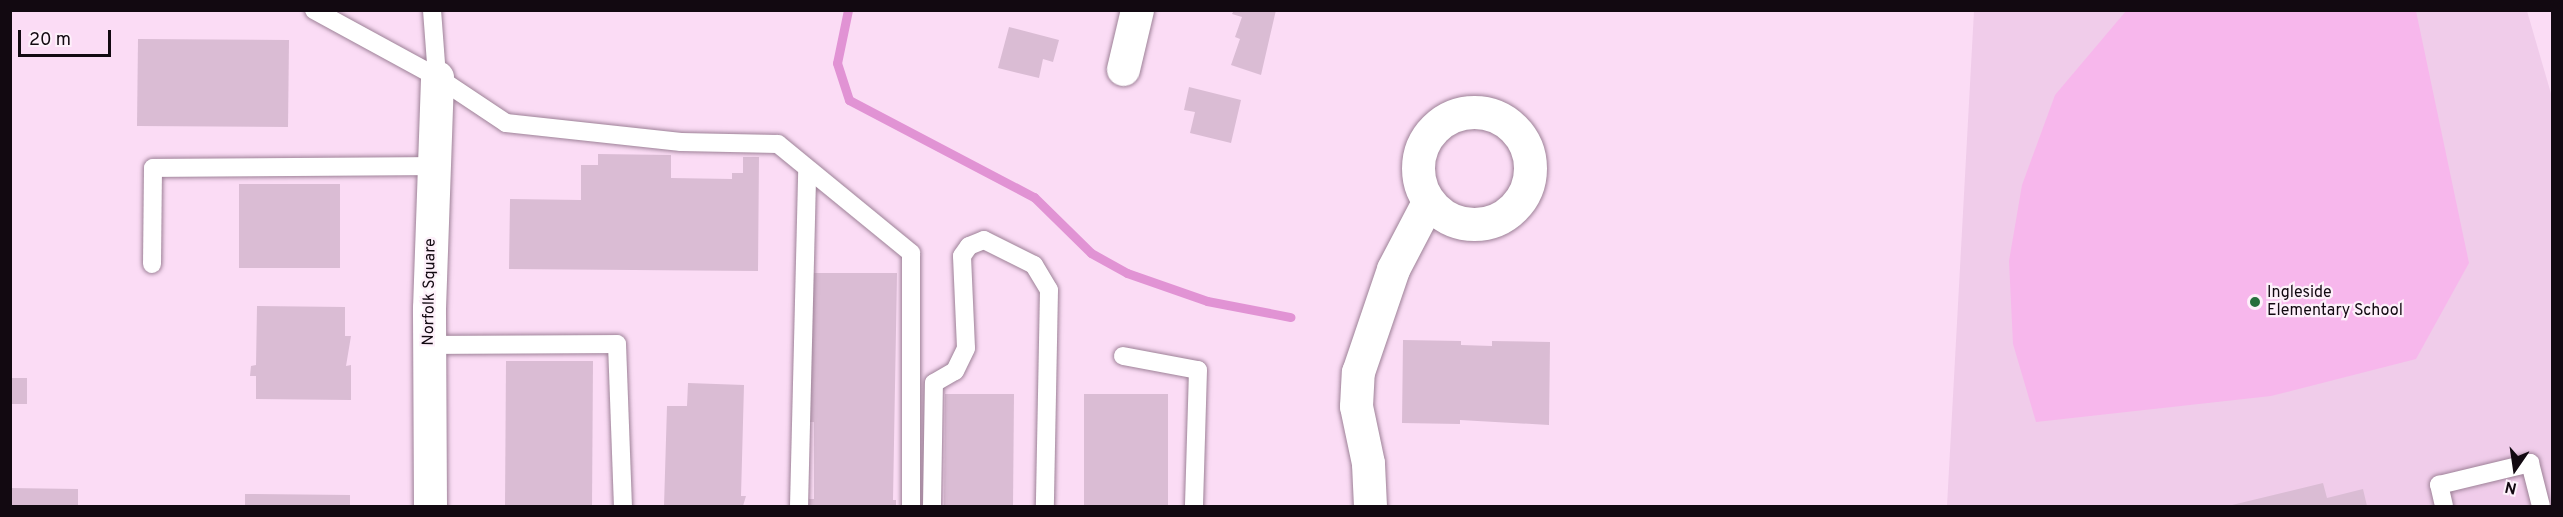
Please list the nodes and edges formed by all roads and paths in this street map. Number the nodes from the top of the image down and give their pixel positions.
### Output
1 (314, 10) edge
2 (432, 10) edge
3 (1137, 10) edge
4 (1123, 69) dead end
5 (437, 77) junction
6 (434, 166) junction
7 (807, 169) junction
8 (1428, 202) dead end
9 (152, 264) dead end
10 (429, 345) junction
11 (1124, 356) dead end
12 (430, 507) edge
13 (623, 507) edge
14 (799, 507) edge
15 (911, 507) edge
16 (932, 507) edge
17 (1045, 507) edge
18 (1194, 507) edge
19 (1370, 507) edge
20 (2444, 507) edge
21 (2541, 507) edge

1 - 5 lane
2 - 5 lane
3 - 4 street
5 - 6 street, Norfolk Square
5 - 7 lane
6 - 9 lane
6 - 10 street, Norfolk Square
7 - 14 lane
7 - 15 lane
8 - 19 street
10 - 12 street, Norfolk Square
10 - 13 lane
11 - 18 lane
16 - 17 lane
20 - 21 lane

